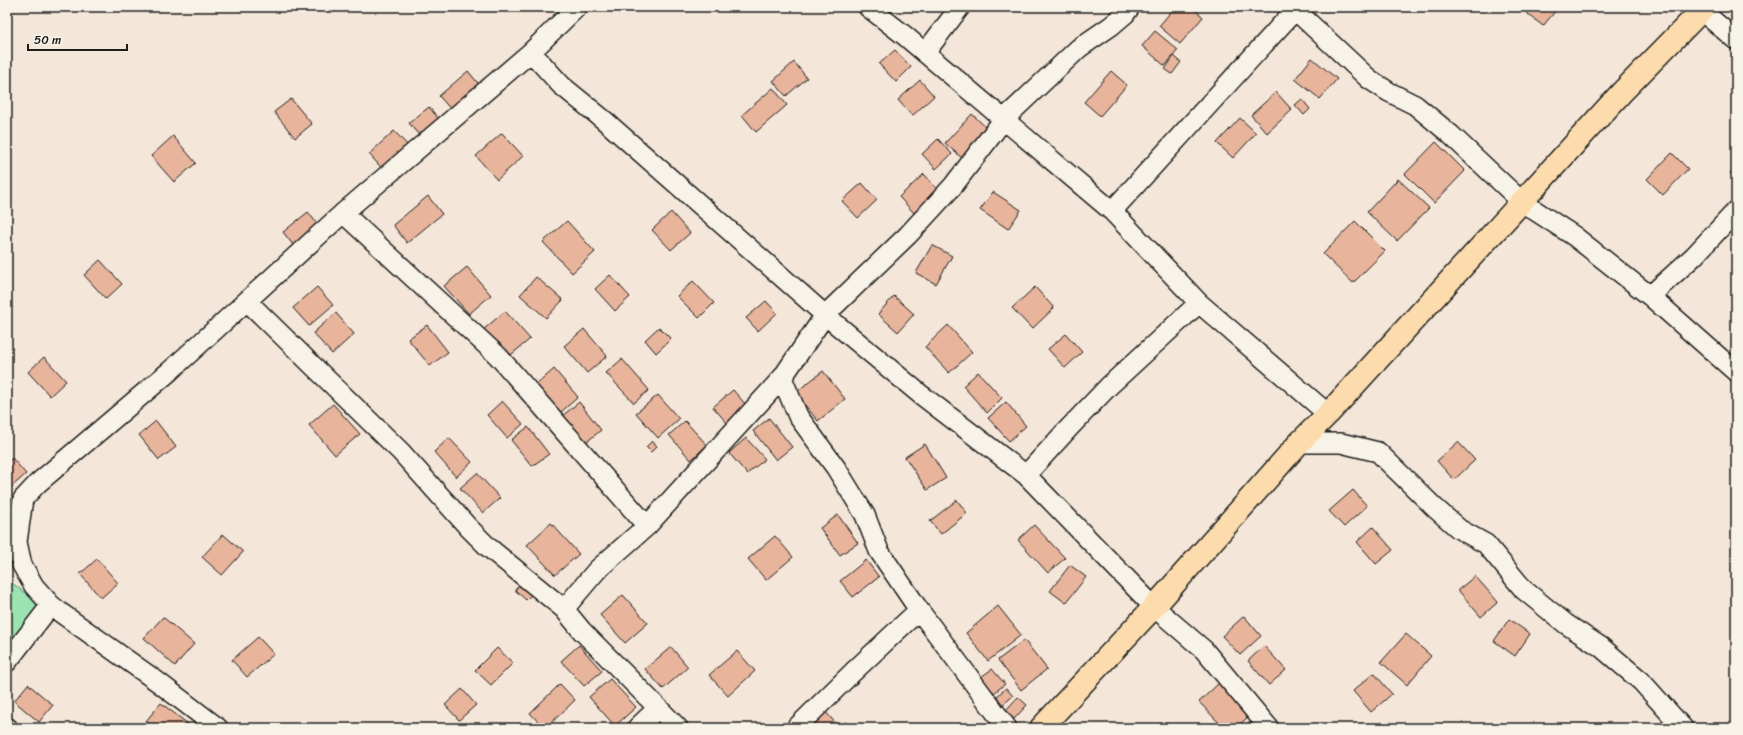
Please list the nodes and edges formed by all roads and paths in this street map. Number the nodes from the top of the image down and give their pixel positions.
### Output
1 (577, 7) edge
2 (868, 7) edge
3 (960, 7) edge
4 (1130, 7) edge
5 (1293, 8) edge
6 (1702, 8) edge
7 (1736, 40) edge
8 (531, 52) junction
9 (925, 53) junction
10 (1004, 119) junction
11 (1522, 202) junction
12 (1112, 211) junction
13 (1736, 211) edge
14 (343, 213) junction
15 (1650, 296) junction
16 (247, 301) junction
17 (1199, 303) junction
18 (825, 315) junction
19 (1736, 372) edge
20 (782, 378) junction
21 (1328, 414) junction
22 (1299, 443) junction
23 (1026, 475) junction
24 (23, 499) junction
25 (7, 512) edge
26 (647, 526) junction
27 (51, 605) junction
28 (1154, 607) junction
29 (564, 609) junction
30 (919, 610) junction
31 (7, 662) edge
32 (658, 708) junction
33 (218, 728) edge
34 (637, 728) edge
35 (678, 728) edge
36 (796, 728) edge
37 (1007, 728) edge
38 (1042, 728) edge
39 (1269, 728) edge
40 (1683, 728) edge

1 - 8 street
2 - 9 street
3 - 9 street
4 - 10 street
5 - 11 street
5 - 12 street
6 - 7 street
6 - 11 main road
8 - 14 street
8 - 18 street
9 - 10 street
10 - 12 street
10 - 18 street
11 - 15 street
11 - 21 main road
12 - 17 street
13 - 15 street
14 - 16 street
14 - 26 street
15 - 19 street
16 - 24 street
16 - 29 street
17 - 21 street
17 - 23 street
18 - 20 street
18 - 23 street
20 - 26 street
20 - 30 street
21 - 22 main road
22 - 28 main road
22 - 40 street
23 - 28 street
24 - 25 street
24 - 27 street
26 - 29 street
27 - 31 street
27 - 33 street
28 - 38 main road
28 - 39 street
29 - 32 street
30 - 36 street
30 - 37 street
32 - 34 street
32 - 35 street

